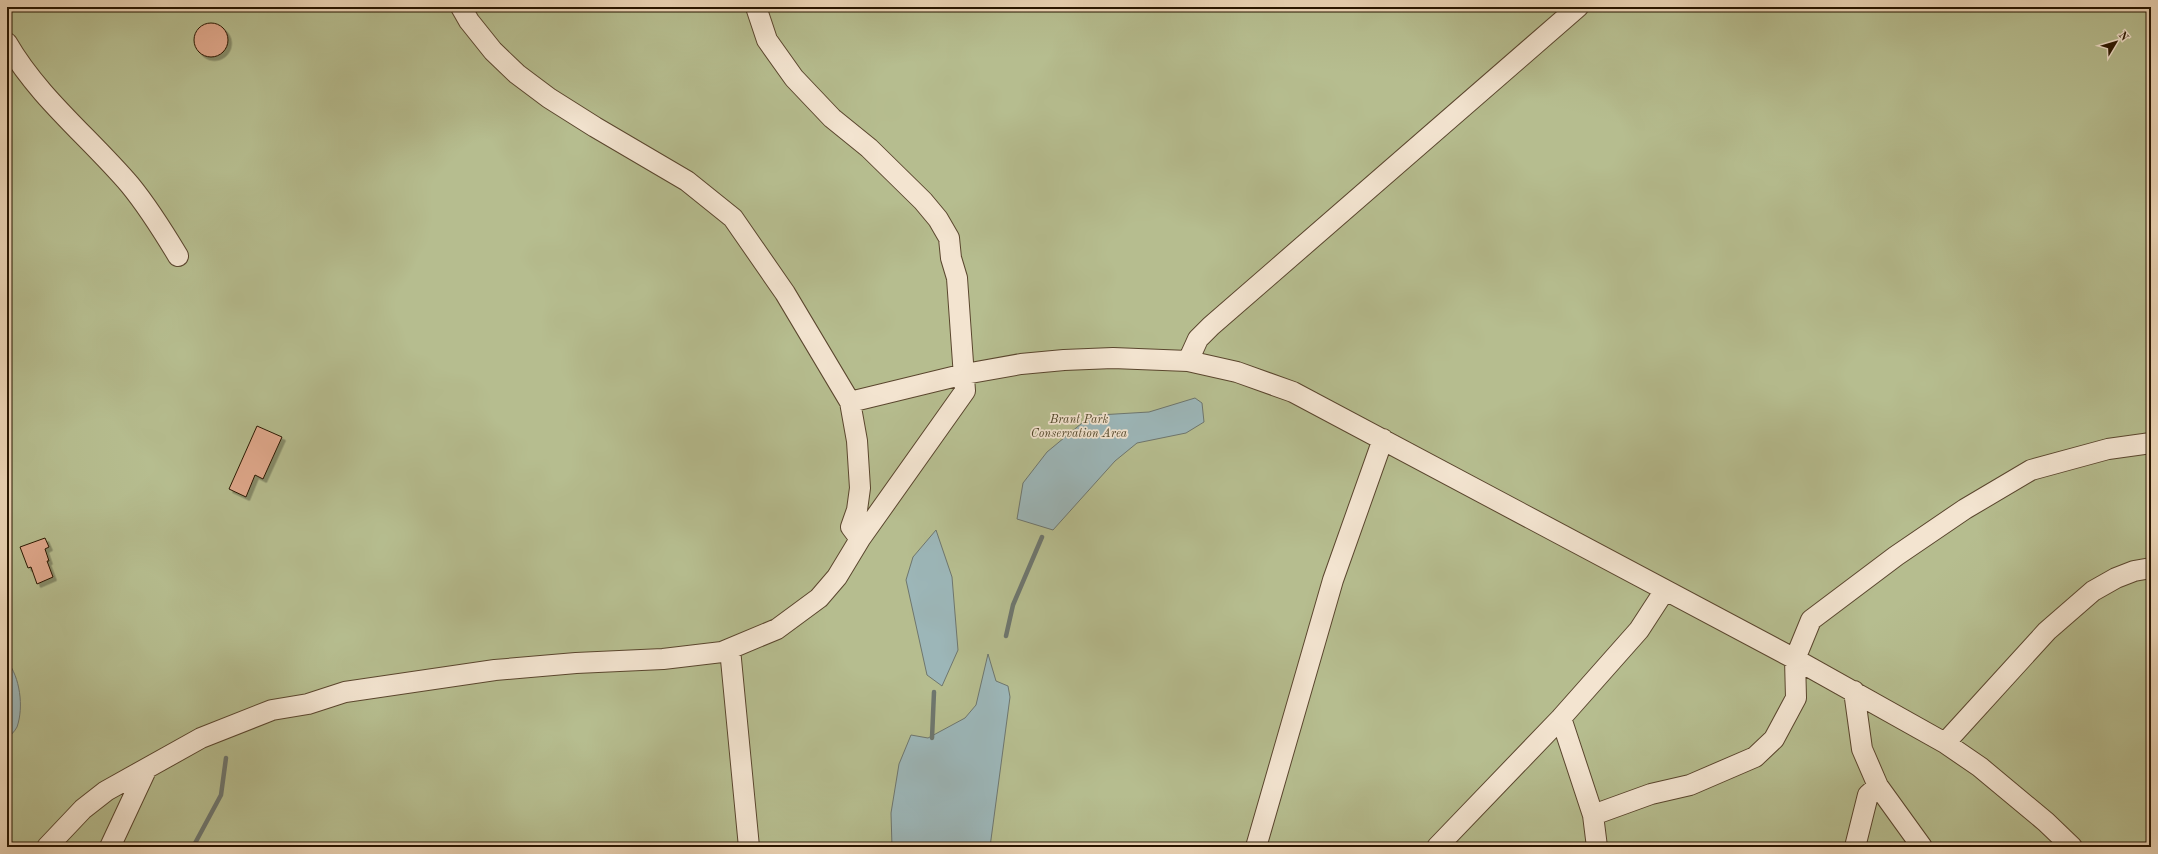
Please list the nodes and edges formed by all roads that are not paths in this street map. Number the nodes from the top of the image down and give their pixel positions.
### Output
1 (461, 7) edge
2 (756, 7) edge
3 (1578, 7) edge
4 (7, 43) edge
5 (178, 256) dead end
6 (1188, 361) junction
7 (965, 374) junction
8 (850, 402) junction
9 (1383, 439) junction
10 (2151, 443) edge
11 (860, 539) junction
12 (2151, 568) edge
13 (1665, 590) junction
14 (730, 649) junction
15 (1795, 659) junction
16 (1854, 692) junction
17 (1561, 718) junction
18 (1944, 743) junction
19 (146, 770) junction
20 (1878, 786) junction
21 (1593, 815) junction
22 (47, 847) edge
23 (110, 847) edge
24 (749, 847) edge
25 (1256, 847) edge
26 (1437, 847) edge
27 (1598, 847) edge
28 (1855, 847) edge
29 (1922, 847) edge
30 (2072, 847) edge

1 - 8 lane
2 - 7 lane
3 - 6 lane
4 - 5 lane
6 - 7 lane
6 - 9 lane
7 - 8 lane
7 - 11 lane
8 - 11 lane
9 - 13 lane
9 - 25 lane
10 - 15 lane
11 - 14 lane
12 - 18 lane
13 - 15 lane
13 - 17 lane
14 - 19 lane
14 - 24 lane
15 - 16 lane
15 - 21 lane
16 - 18 lane
16 - 20 lane
17 - 21 lane
17 - 26 lane
18 - 30 lane
19 - 22 lane
19 - 23 lane
20 - 28 lane
20 - 29 lane
21 - 27 lane

